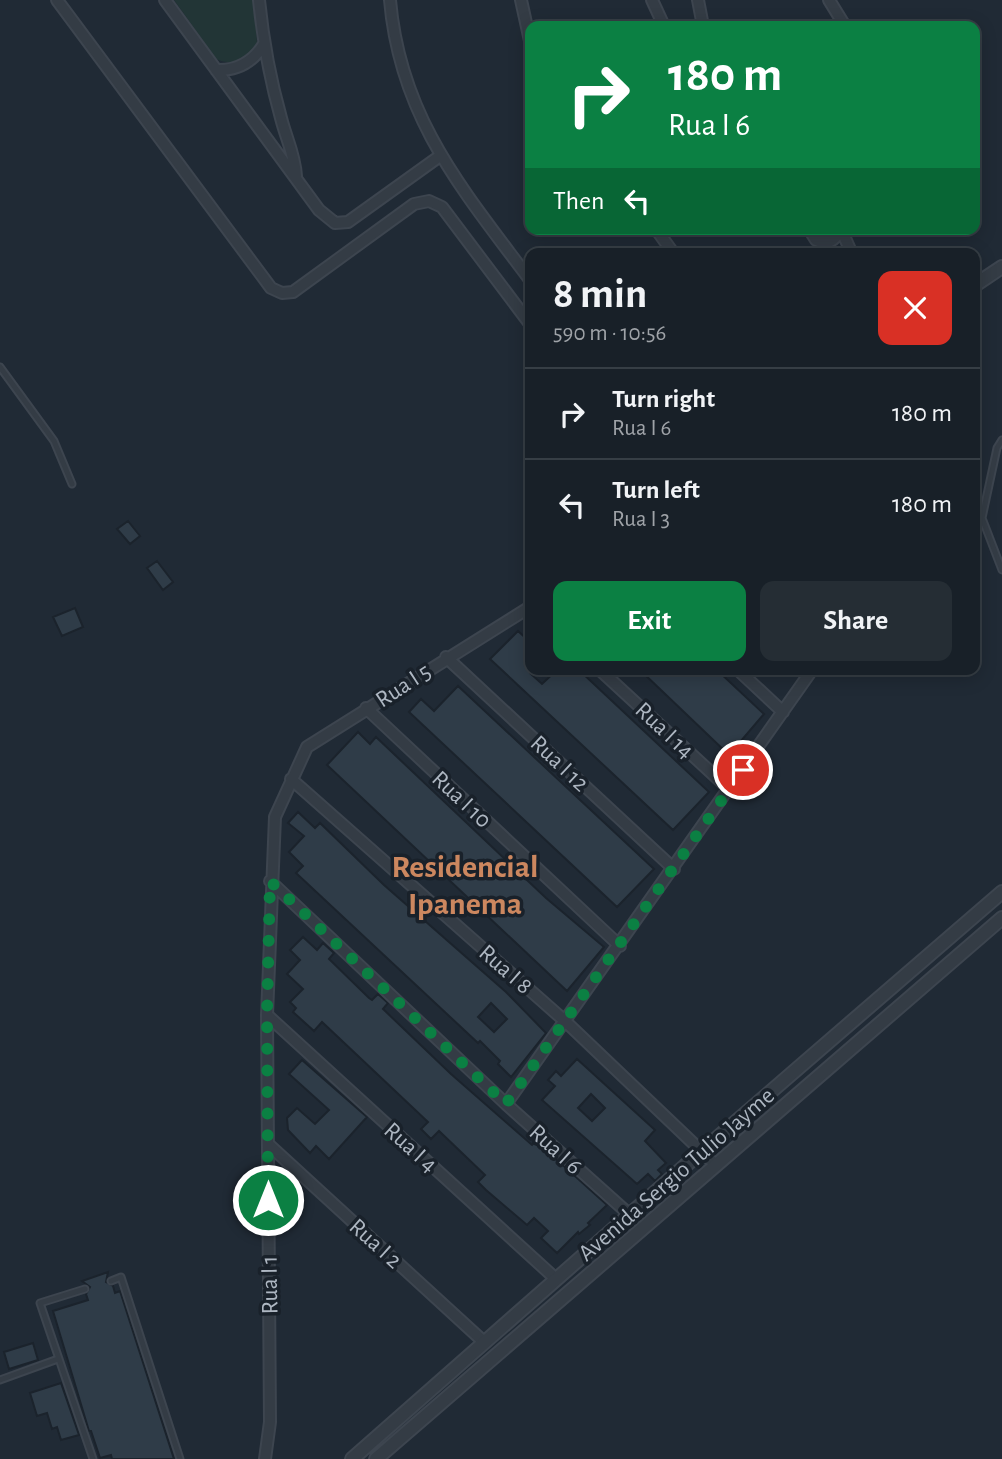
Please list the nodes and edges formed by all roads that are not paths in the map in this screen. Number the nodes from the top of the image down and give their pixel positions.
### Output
1 (57, 0) edge
2 (165, 0) edge
3 (259, 0) edge
4 (390, 0) edge
5 (521, 0) edge
6 (652, 0) edge
7 (698, 0) edge
8 (829, 0) edge
9 (526, 21) edge
10 (662, 21) edge
11 (702, 21) edge
12 (842, 21) edge
13 (264, 44) junction
14 (216, 70) junction
15 (440, 156) junction
16 (297, 178) junction
17 (811, 235) edge
18 (836, 235) edge
19 (821, 242) junction
20 (826, 248) edge
21 (1002, 267) edge
22 (525, 273) edge
23 (980, 282) edge
24 (525, 317) edge
25 (0, 367) edge
26 (1002, 440) edge
27 (72, 484) dead end
28 (1002, 570) edge
29 (525, 610) edge
30 (446, 657) junction
31 (605, 675) edge
32 (743, 675) edge
33 (809, 675) edge
34 (366, 708) junction
35 (783, 712) junction
36 (291, 779) junction
37 (729, 789) junction
38 (674, 869) junction
39 (270, 881) junction
40 (1002, 892) edge
41 (1002, 918) edge
42 (620, 946) junction
43 (267, 1015) junction
44 (566, 1022) junction
45 (506, 1104) junction
46 (268, 1144) junction
47 (702, 1151) junction
48 (716, 1165) junction
49 (629, 1215) junction
50 (556, 1279) junction
51 (111, 1281) dead end
52 (85, 1289) dead end
53 (484, 1342) junction
54 (58, 1359) junction
55 (0, 1380) edge
56 (93, 1459) edge
57 (180, 1459) edge
58 (265, 1459) edge
59 (352, 1459) edge
60 (376, 1459) edge

1 - 24 street
2 - 14 street
3 - 13 street
4 - 15 street
5 - 9 street
6 - 10 street
7 - 11 street
8 - 12 street
13 - 14 street
13 - 16 street
14 - 16 street
15 - 16 street
15 - 22 street
17 - 19 street
18 - 19 street
19 - 20 street
21 - 23 street
25 - 27 lane
26 - 28 lane
29 - 30 street, Rua I 5
30 - 34 street, Rua I 5
30 - 38 street, Rua I 12
31 - 37 street, Rua I 14
32 - 35 street
33 - 35 street
34 - 36 street, Rua I 5
34 - 42 street, Rua I 10
35 - 37 street
36 - 39 street, Rua I 1
36 - 44 street, Rua I 8
37 - 38 street
38 - 42 street
39 - 43 street, Rua I 1
39 - 45 street, Rua I 6
40 - 47 street, Avenida Sergio Tulio Jayme
41 - 48 street, Avenida Sergio Tulio Jayme
42 - 44 street
43 - 46 street, Rua I 1
43 - 50 street, Rua I 4
44 - 45 street
44 - 47 street, Rua I 8
45 - 49 street, Rua I 6
46 - 53 street, Rua I 2
46 - 58 street, Rua I 1
47 - 48 street, Rua I 8
47 - 49 street, Avenida Sergio Tulio Jayme
48 - 60 street, Avenida Sergio Tulio Jayme
49 - 50 street, Avenida Sergio Tulio Jayme
50 - 53 street, Avenida Sergio Tulio Jayme
51 - 57 lane
52 - 54 lane
53 - 59 street, Avenida Sergio Tulio Jayme
54 - 55 lane
54 - 56 lane

